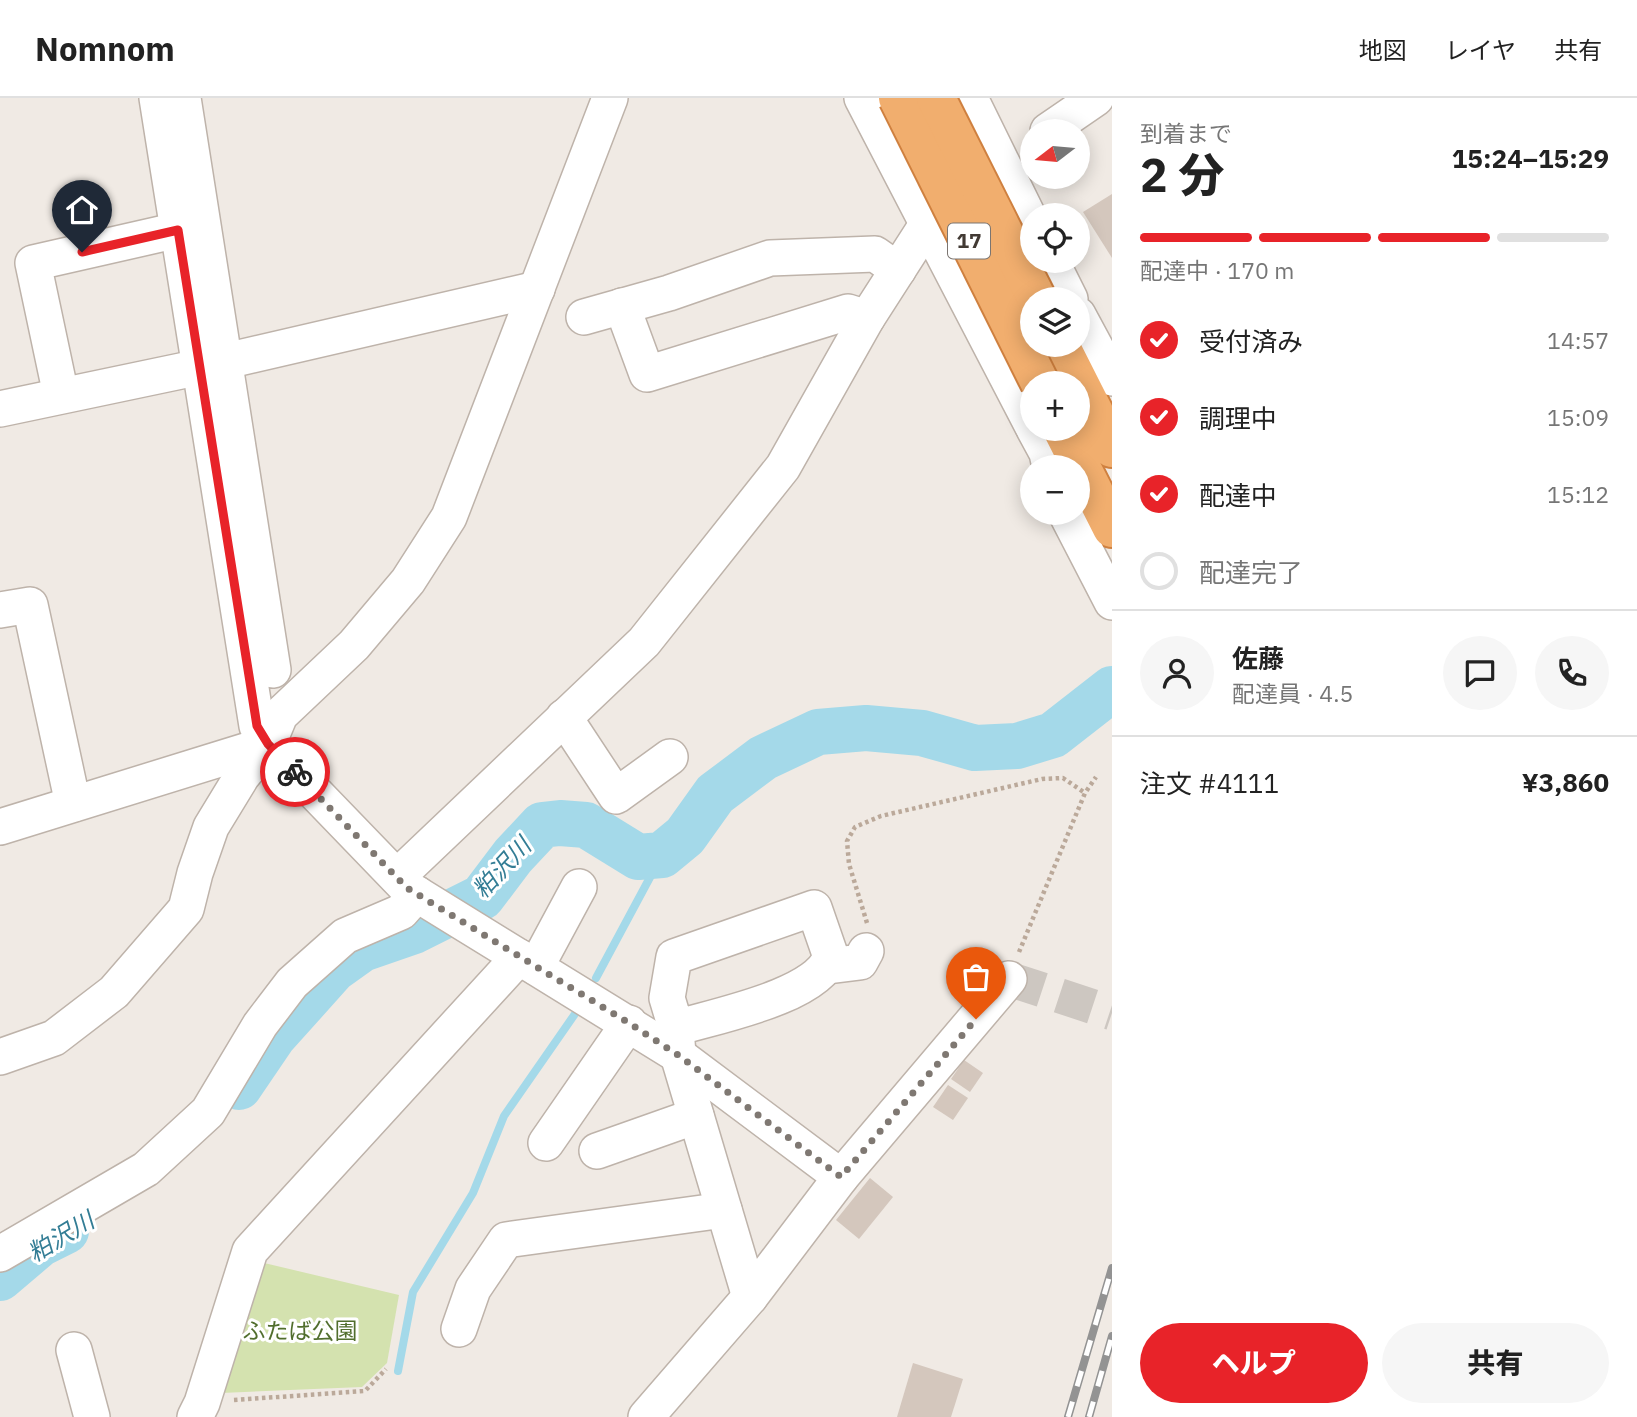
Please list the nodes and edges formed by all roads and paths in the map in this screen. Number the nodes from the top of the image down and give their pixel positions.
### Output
1 (157, 98) edge
2 (183, 98) edge
3 (610, 98) edge
4 (862, 98) edge
5 (898, 98) edge
6 (936, 98) edge
7 (970, 98) edge
8 (1096, 98) edge
9 (1065, 119) edge
10 (1020, 161) edge
11 (1010, 177) junction
12 (1022, 203) edge
13 (178, 230) junction
14 (932, 232) junction
15 (898, 270) junction
16 (1031, 287) edge
17 (537, 289) junction
18 (622, 306) junction
19 (584, 317) dead end
20 (867, 318) junction
21 (1090, 337) edge
22 (1066, 357) edge
23 (213, 364) junction
24 (1034, 371) edge
25 (1112, 378) edge
26 (61, 395) junction
27 (1020, 402) edge
28 (0, 409) edge
29 (1068, 441) edge
30 (1112, 448) edge
31 (1072, 525) edge
32 (1112, 528) edge
33 (1112, 602) edge
34 (0, 610) edge
35 (564, 717) junction
36 (274, 730) junction
37 (670, 758) dead end
38 (1096, 777) dead end
39 (1085, 793) junction
40 (73, 804) junction
41 (0, 827) edge
42 (407, 885) junction
43 (579, 887) dead end
44 (866, 951) joint
45 (528, 962) junction
46 (828, 966) junction
47 (1009, 979) joint
48 (629, 1023) junction
49 (677, 1042) junction
50 (0, 1057) edge
51 (696, 1116) junction
52 (546, 1143) dead end
53 (597, 1151) dead end
54 (841, 1177) junction
55 (724, 1210) junction
56 (0, 1254) edge
57 (750, 1297) junction
58 (459, 1329) dead end
59 (74, 1350) dead end
60 (386, 1369) dead end
61 (193, 1413) edge
62 (92, 1417) edge
63 (646, 1417) edge

1 - 13 street
2 - 23 street
3 - 17 street
4 - 14 street
5 - 24 highway, 17, bridge
6 - 16 highway, 17, bridge
7 - 11 street
8 - 9 street
10 - 11 street
11 - 12 street
11 - 14 street
13 - 23 street
13 - 26 street
14 - 15 street
14 - 27 street
15 - 18 street
15 - 20 street
17 - 23 street
17 - 36 street
18 - 19 street
18 - 20 street
20 - 35 street
21 - 25 street
22 - 30 highway
23 - 26 street
23 - 36 street
26 - 28 street
29 - 32 highway
31 - 33 street
34 - 40 street
35 - 37 street
35 - 42 street
36 - 40 street
36 - 42 street
36 - 50 street
38 - 39 path
39 - 44 path
39 - 47 path
40 - 41 street
42 - 45 street
42 - 56 street
43 - 45 street
44 - 46 street
45 - 48 street
45 - 61 street
46 - 49 street
46 - 49 street
47 - 54 street
48 - 49 street
48 - 52 street
49 - 51 street
49 - 54 street
51 - 53 street
51 - 55 street
54 - 57 street
55 - 57 street
55 - 58 street
57 - 63 street
59 - 62 street
60 - 61 path

